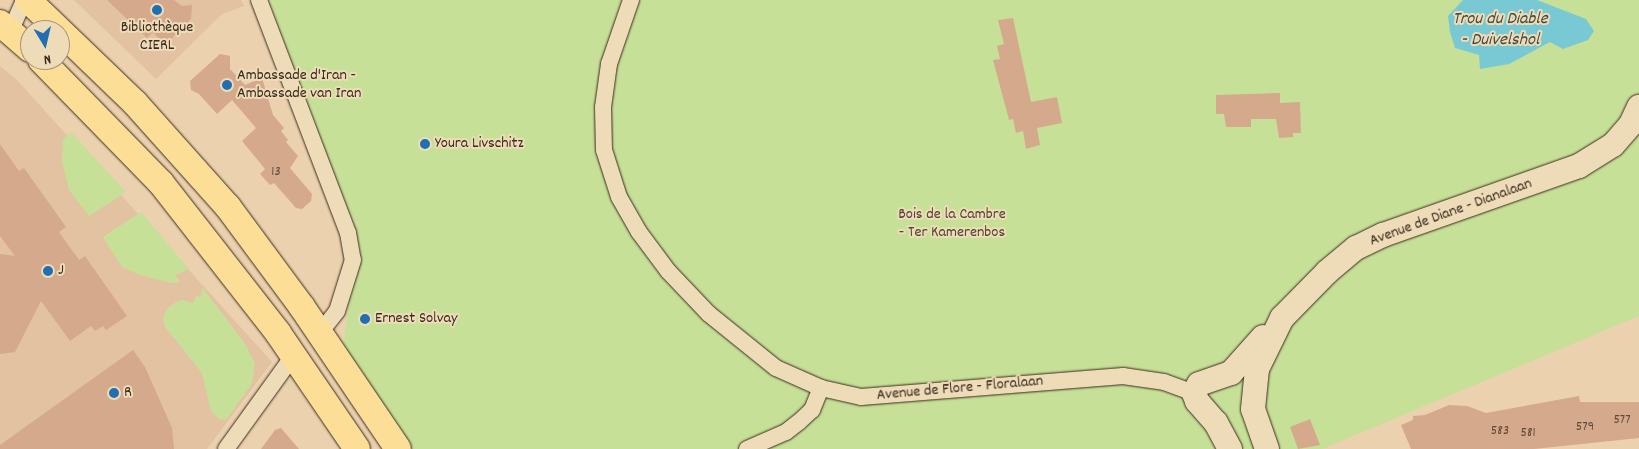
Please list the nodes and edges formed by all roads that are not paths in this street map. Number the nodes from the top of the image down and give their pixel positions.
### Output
1 (24, 0) edge
2 (28, 0) edge
3 (259, 0) edge
4 (631, 0) edge
5 (5, 27) edge
6 (20, 41) edge
7 (51, 70) edge
8 (1639, 107) edge
9 (1276, 326) junction
10 (320, 333) junction
11 (293, 356) junction
12 (821, 388) junction
13 (1194, 393) junction
14 (226, 449) edge
15 (356, 449) edge
16 (398, 449) edge
17 (747, 449) edge
18 (1230, 449) edge
19 (1267, 449) edge

1 - 5 street
2 - 10 main road
3 - 10 street
4 - 12 street, Avenue de Flore - Floralaan
5 - 6 main road
7 - 11 main road
8 - 9 street, Avenue de Diane - Dianalaan
9 - 13 street
9 - 19 street, Avenue de Diane - Dianalaan
10 - 11 main road
10 - 16 main road
11 - 14 street
11 - 15 main road
12 - 13 street, Avenue de Flore - Floralaan
12 - 17 street
13 - 18 street

